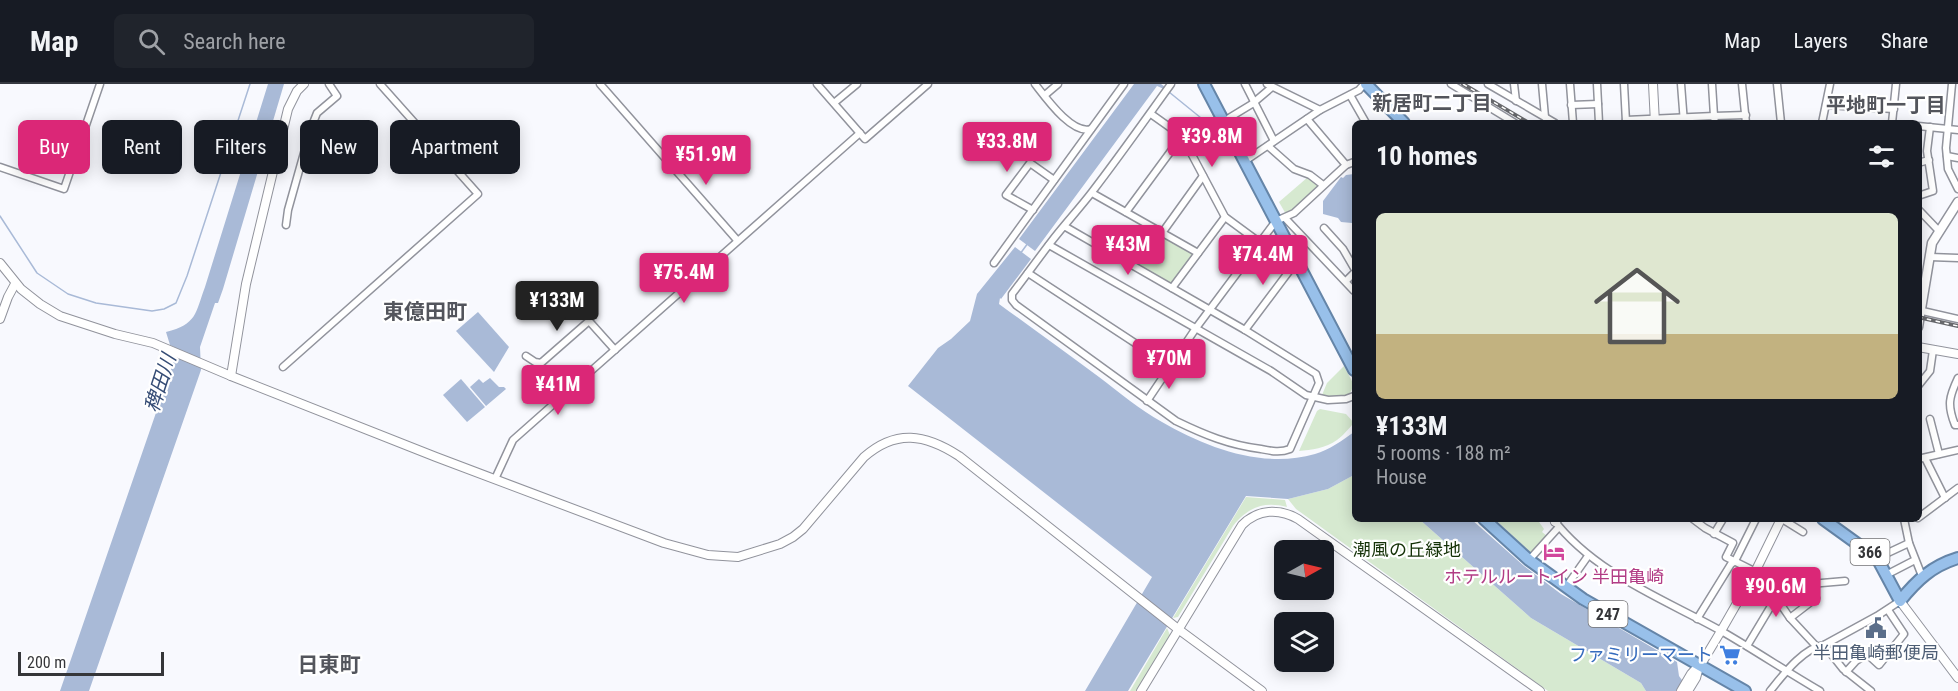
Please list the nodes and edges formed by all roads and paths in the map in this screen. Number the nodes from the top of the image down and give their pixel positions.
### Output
1 (100, 84) edge
2 (304, 84) edge
3 (329, 84) edge
4 (380, 84) edge
5 (600, 84) edge
6 (817, 84) edge
7 (856, 84) edge
8 (928, 84) edge
9 (1035, 84) edge
10 (1058, 84) edge
11 (1124, 84) edge
12 (1171, 84) edge
13 (1204, 84) edge
14 (1245, 84) edge
15 (1365, 84) edge
16 (1451, 84) edge
17 (1488, 84) edge
18 (1514, 84) edge
19 (1542, 84) edge
20 (1570, 84) edge
21 (1597, 84) edge
22 (1624, 84) edge
23 (1653, 84) edge
24 (1681, 84) edge
25 (1712, 84) edge
26 (1742, 84) edge
27 (1777, 84) edge
28 (1830, 84) edge
29 (1896, 84) edge
30 (1952, 84) edge
31 (1269, 85) edge
32 (1045, 95) junction
33 (1350, 95) junction
34 (1516, 101) junction
35 (1254, 102) junction
36 (834, 104) junction
37 (1598, 104) junction
38 (1571, 105) junction
39 (1826, 105) junction
40 (1894, 109) junction
41 (1320, 110) junction
42 (1152, 114) junction
43 (1746, 115) junction
44 (1545, 117) junction
45 (1307, 119) junction
46 (1364, 120) edge
47 (1401, 120) edge
48 (1510, 120) edge
49 (1550, 120) edge
50 (1573, 120) edge
51 (1599, 120) edge
52 (1626, 120) edge
53 (1654, 120) edge
54 (1684, 120) edge
55 (1715, 120) edge
56 (1746, 120) edge
57 (1781, 120) edge
58 (1823, 120) edge
59 (1894, 120) edge
60 (1224, 121) junction
61 (1922, 127) edge
62 (1930, 128) junction
63 (1092, 129) junction
64 (1948, 129) junction
65 (1958, 130) edge
66 (860, 133) junction
67 (1182, 136) junction
68 (1274, 141) junction
69 (1268, 146) junction
70 (1947, 156) junction
71 (1958, 158) edge
72 (1929, 160) junction
73 (1245, 161) junction
74 (1922, 162) edge
75 (1352, 163) edge
76 (1346, 165) junction
77 (0, 167) edge
78 (1203, 176) junction
79 (1054, 180) junction
80 (1323, 185) junction
81 (1958, 189) edge
82 (1092, 193) junction
83 (1922, 195) edge
84 (1958, 202) edge
85 (1033, 210) junction
86 (1126, 212) junction
87 (1922, 213) edge
88 (1225, 217) junction
89 (1280, 219) junction
90 (286, 225) dead end
91 (1064, 226) junction
92 (1323, 228) dead end
93 (1939, 231) junction
94 (1162, 233) junction
95 (737, 240) junction
96 (1259, 242) junction
97 (1049, 244) junction
98 (1198, 253) junction
99 (1930, 257) junction
100 (1958, 258) edge
101 (0, 263) edge
102 (994, 263) dead end
103 (1298, 263) junction
104 (1352, 265) edge
105 (1028, 273) junction
106 (1352, 276) edge
107 (1922, 277) edge
108 (1346, 281) junction
109 (15, 284) junction
110 (1172, 288) junction
111 (1352, 288) edge
112 (1209, 309) junction
113 (1922, 310) edge
114 (0, 319) edge
115 (1958, 319) edge
116 (1196, 328) junction
117 (1245, 330) junction
118 (1922, 348) edge
119 (615, 350) junction
120 (1933, 350) junction
121 (1958, 354) edge
122 (526, 356) dead end
123 (1170, 366) junction
124 (1352, 366) edge
125 (283, 367) dead end
126 (231, 376) junction
127 (1958, 378) edge
128 (1922, 381) edge
129 (1352, 396) edge
130 (1313, 398) junction
131 (1147, 401) junction
132 (1930, 419) dead end
133 (1958, 425) edge
134 (1958, 450) edge
135 (1938, 454) junction
136 (1922, 459) edge
137 (495, 479) junction
138 (1958, 488) edge
139 (1945, 498) junction
140 (1922, 516) edge
141 (1487, 522) edge
142 (1556, 522) edge
143 (1698, 522) edge
144 (1721, 522) edge
145 (1754, 522) edge
146 (1780, 522) edge
147 (1786, 522) edge
148 (1830, 522) edge
149 (1904, 523) edge
150 (1803, 532) dead end
151 (1714, 534) junction
152 (1909, 543) junction
153 (1588, 556) junction
154 (1877, 558) junction
155 (1958, 558) edge
156 (1529, 560) junction
157 (1915, 560) junction
158 (1735, 561) junction
159 (1756, 570) junction
160 (1886, 575) junction
161 (1922, 576) junction
162 (1845, 581) dead end
163 (1810, 584) junction
164 (1566, 588) junction
165 (1776, 595) junction
166 (1900, 601) junction
167 (1888, 610) junction
168 (1790, 618) junction
169 (1697, 619) junction
170 (1178, 629) junction
171 (1721, 631) junction
172 (1888, 639) dead end
173 (1824, 645) junction
174 (1894, 645) junction
175 (1747, 646) junction
176 (1816, 646) junction
177 (1700, 666) junction
178 (1788, 672) junction
179 (1846, 672) junction
180 (1958, 678) edge
181 (1692, 679) junction
182 (1141, 691) edge
183 (1263, 691) edge
184 (1540, 691) edge
185 (1681, 691) edge
186 (1688, 691) edge
187 (1745, 691) edge
188 (1770, 691) edge
189 (1820, 691) edge
190 (1871, 691) edge

1 - 77 street
2 - 126 street
3 - 90 street
4 - 125 street
5 - 95 street
6 - 36 street
7 - 36 street
8 - 66 street
9 - 32 street
10 - 32 street
11 - 63 street
12 - 42 street
13 - 60 highway
14 - 35 street
15 - 33 street
15 - 47 highway
16 - 48 street
17 - 34 street
18 - 34 street
19 - 44 street
20 - 38 street
21 - 37 street
22 - 52 street
23 - 53 street
24 - 54 street
25 - 55 street
26 - 43 street
27 - 57 street
28 - 39 street
29 - 40 street
30 - 64 street
31 - 35 street
31 - 41 street
32 - 63 street
33 - 41 street
33 - 46 street
34 - 44 street
35 - 60 street
35 - 68 street
36 - 66 street
37 - 38 street
37 - 51 street
38 - 50 street
39 - 40 street
39 - 58 street
40 - 59 street
41 - 45 street
42 - 67 street
42 - 82 street
43 - 55 street
43 - 56 street
44 - 49 street
45 - 68 street
45 - 76 street
54 - 55 street
60 - 73 highway
61 - 62 street
62 - 64 street
62 - 72 street
63 - 79 street
64 - 65 street
64 - 70 street
66 - 95 street
67 - 78 street
67 - 86 street
68 - 69 street
69 - 73 street
69 - 80 street
70 - 71 street
70 - 81 street
72 - 74 street
72 - 83 street
73 - 89 highway
75 - 76 street
76 - 80 street
78 - 88 street
78 - 94 street
79 - 85 street
79 - 85 street
80 - 89 street
82 - 86 street
82 - 91 street
84 - 93 main road
85 - 102 street
86 - 94 street
87 - 93 street
88 - 96 street
88 - 98 street
89 - 96 street
89 - 103 highway
89 - 108 street
91 - 97 street
91 - 110 street
92 - 104 street
93 - 99 main road
94 - 98 street
95 - 119 street
96 - 112 street
97 - 105 street
97 - 116 street
98 - 110 street
99 - 100 street
99 - 107 main road
101 - 109 street
103 - 117 street
103 - 124 highway
105 - 123 street
105 - 131 street
106 - 108 street
108 - 111 street
109 - 114 street
109 - 126 street
110 - 112 street
112 - 116 street
112 - 117 street
113 - 115 street
116 - 123 street
116 - 130 street
117 - 130 street
118 - 120 street
119 - 122 street
119 - 137 street
120 - 121 street
120 - 128 street
123 - 131 street
126 - 137 street
127 - 133 street
129 - 130 street
130 - 131 street
132 - 135 street
134 - 135 street
135 - 136 street
136 - 139 street
137 - 170 street
138 - 139 street
139 - 140 street
141 - 156 highway, 247
142 - 153 street
142 - 156 street
143 - 151 street
144 - 151 street
145 - 158 street
146 - 159 street
147 - 150 street
148 - 154 highway, 366
149 - 152 street
151 - 158 street
152 - 154 street
152 - 157 street
153 - 164 street
153 - 169 street
154 - 160 highway, 366
155 - 161 highway
156 - 164 highway, 247
157 - 160 street
157 - 161 street
158 - 159 street
158 - 169 street
159 - 165 street
159 - 171 street
160 - 166 highway, 366
161 - 166 highway
162 - 163 street
163 - 165 street
163 - 168 street
164 - 177 highway, 247
165 - 168 street
165 - 175 street
166 - 167 street
166 - 180 street
167 - 173 street
167 - 174 street
168 - 176 street
169 - 171 street
170 - 182 street
170 - 183 street
170 - 184 street
171 - 175 street
171 - 177 street
172 - 174 street
173 - 176 street
173 - 179 street
174 - 179 street
175 - 178 street
176 - 178 street
177 - 181 street
177 - 187 highway, 247
178 - 188 street
178 - 189 street
179 - 190 street
181 - 185 street
181 - 186 street

